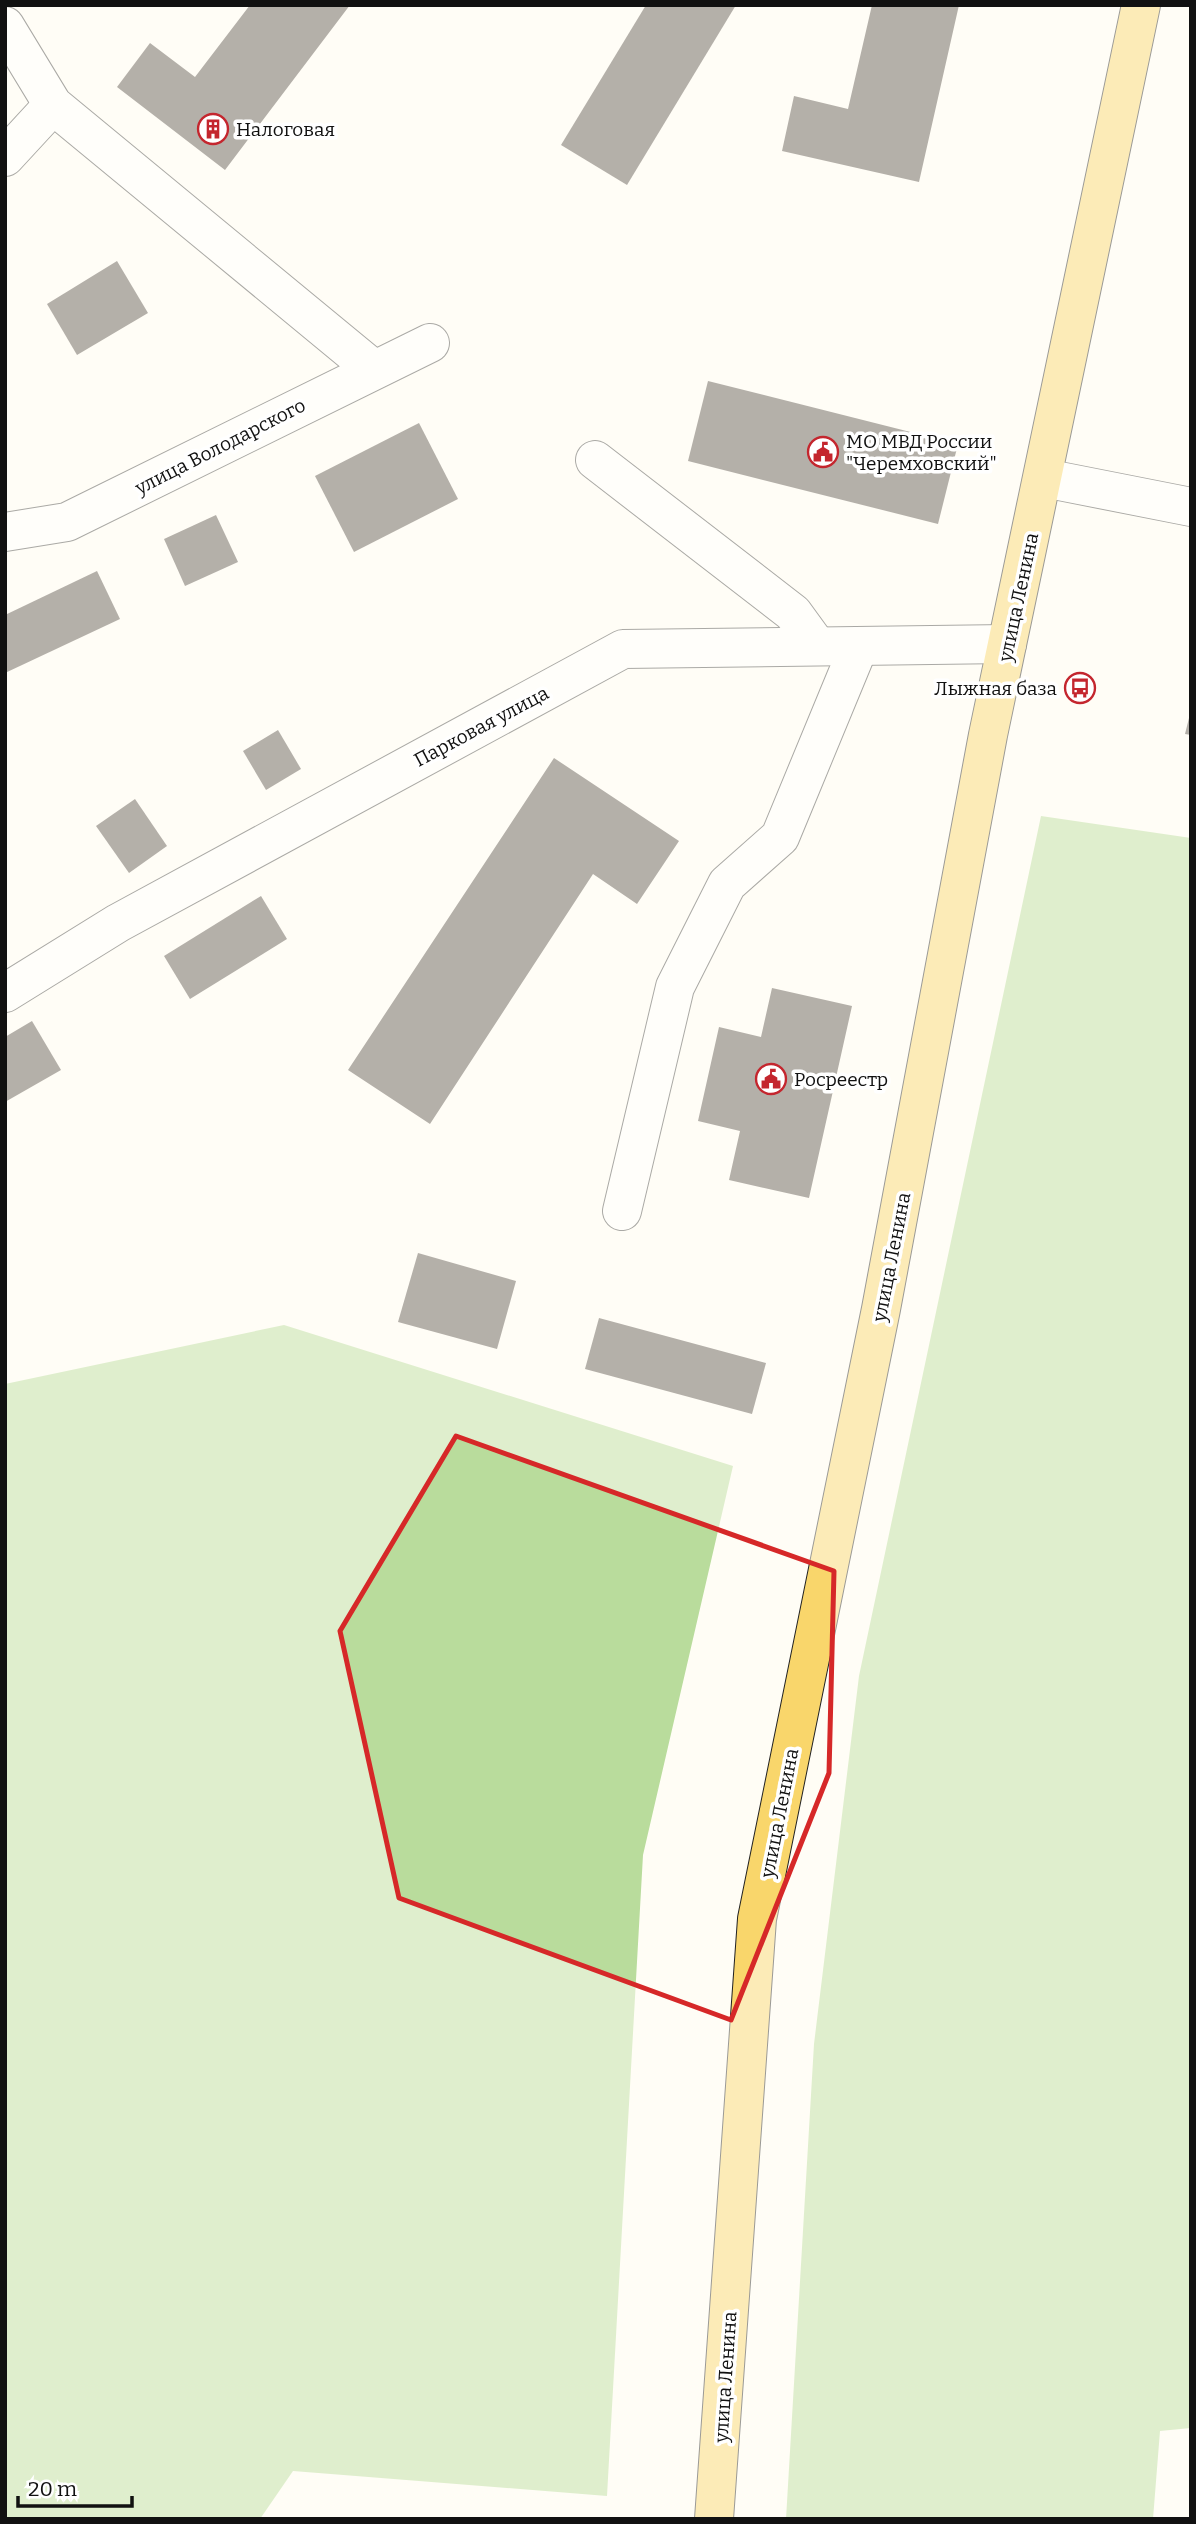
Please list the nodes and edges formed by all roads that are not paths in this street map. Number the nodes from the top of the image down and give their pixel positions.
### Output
1 (15, 5) edge
2 (1141, 5) edge
3 (5, 17) edge
4 (5, 26) edge
5 (53, 105) junction
6 (5, 157) edge
7 (430, 343) dead end
8 (373, 369) junction
9 (595, 460) dead end
10 (1044, 478) junction
11 (1191, 507) edge
12 (5, 532) edge
13 (1007, 644) junction
14 (817, 646) junction
15 (859, 646) junction
16 (5, 993) edge
17 (622, 1211) dead end
18 (715, 2519) edge

1 - 3 street
2 - 10 main road, улица Ленина
4 - 5 street
5 - 6 street
5 - 8 street
7 - 8 street, улица Володарского
8 - 12 street, улица Володарского
9 - 14 street
10 - 11 street
10 - 13 main road, улица Ленина
13 - 15 street, Парковая улица
13 - 18 main road, улица Ленина
14 - 15 street, Парковая улица
14 - 16 street, Парковая улица
15 - 17 street

